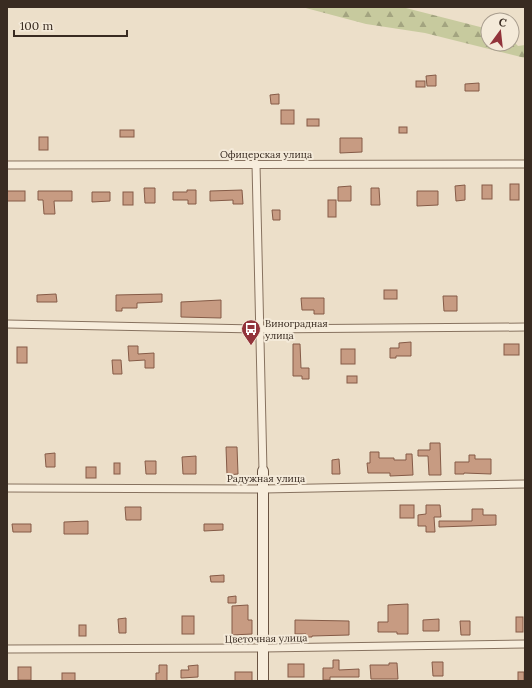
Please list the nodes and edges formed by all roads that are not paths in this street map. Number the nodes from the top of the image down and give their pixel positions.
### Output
1 (256, 164) junction
2 (525, 164) edge
3 (7, 165) edge
4 (7, 324) edge
5 (525, 327) edge
6 (260, 329) junction
7 (263, 471) joint
8 (525, 484) edge
9 (7, 488) edge
10 (264, 488) junction
11 (525, 644) edge
12 (263, 648) junction
13 (7, 649) edge
14 (263, 681) edge

1 - 2 street, Офицерская улица
1 - 3 street, Офицерская улица
1 - 6 street
4 - 6 street
5 - 6 street
6 - 7 street
7 - 10 street
8 - 10 street, Радужная улица
9 - 10 street, Радужная улица
10 - 12 street
11 - 12 street, Цветочная улица
12 - 13 street, Цветочная улица
12 - 14 street

